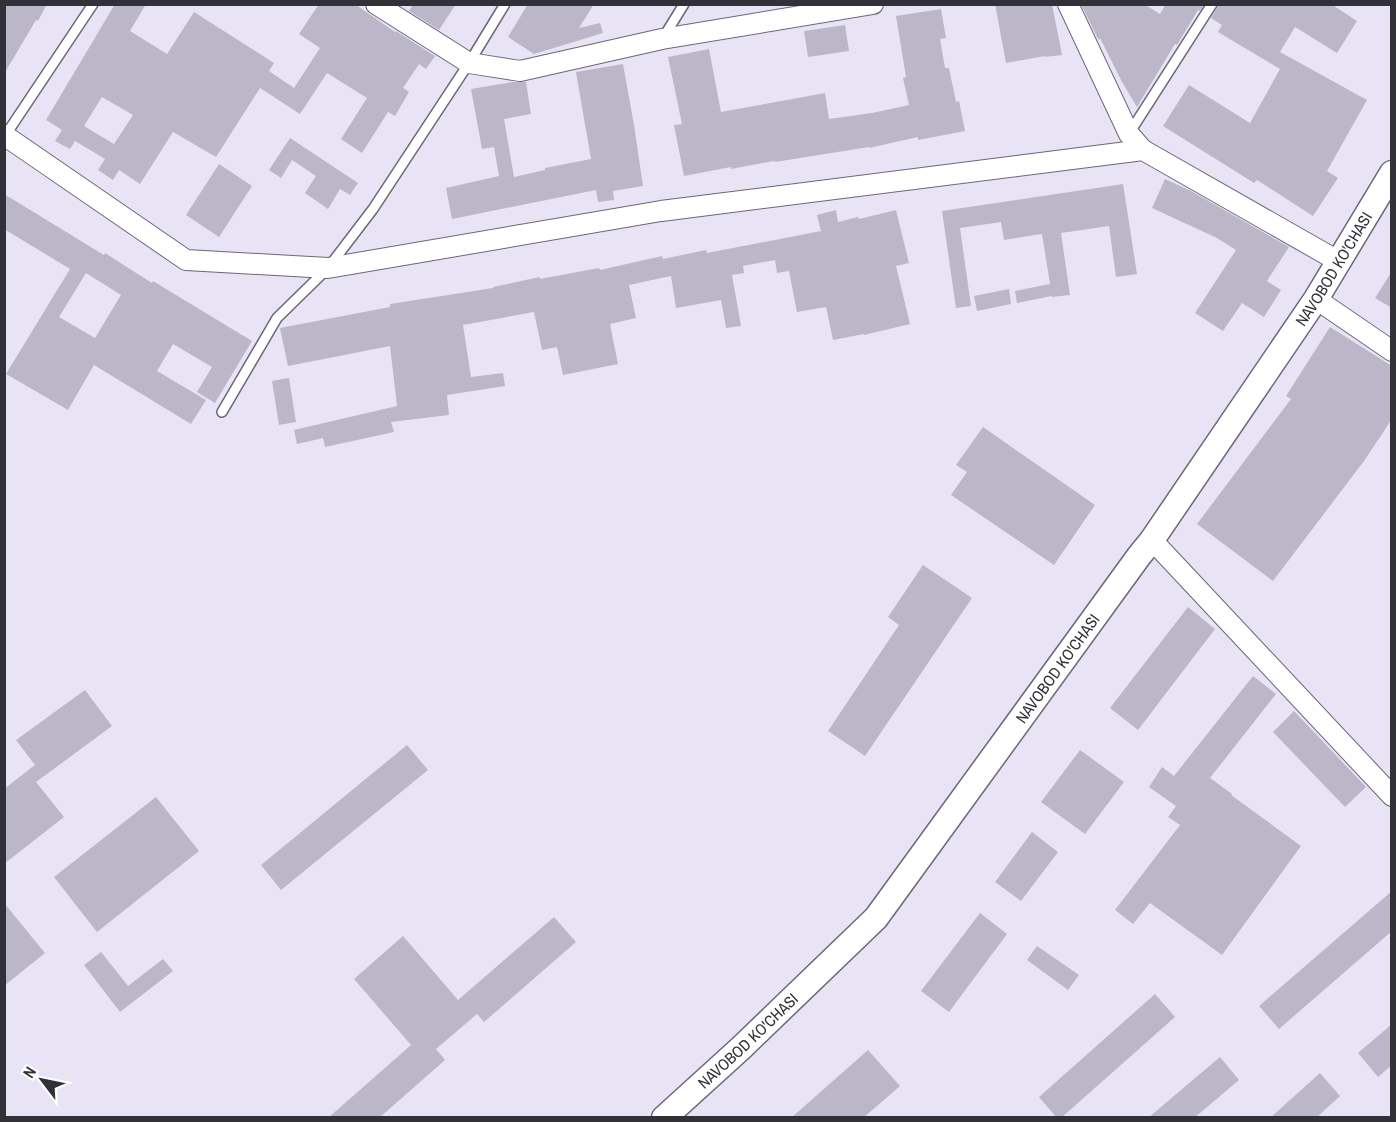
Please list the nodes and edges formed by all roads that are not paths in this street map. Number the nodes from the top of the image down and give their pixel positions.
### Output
1 (93, 4) edge
2 (376, 4) edge
3 (505, 4) edge
4 (684, 4) edge
5 (1068, 4) edge
6 (1212, 4) edge
7 (869, 5) edge
8 (662, 39) junction
9 (469, 63) junction
10 (1128, 134) junction
11 (5, 136) edge
12 (1143, 150) junction
13 (1392, 172) edge
14 (1338, 261) junction
15 (328, 268) junction
16 (1316, 299) junction
17 (1392, 351) edge
18 (222, 412) dead end
19 (1152, 540) junction
20 (1392, 796) edge
21 (664, 1118) edge

1 - 11 lane
2 - 9 street
3 - 9 lane
4 - 8 lane
5 - 10 street
6 - 10 lane
7 - 8 street
8 - 9 street
9 - 15 lane
10 - 12 street
11 - 15 street
12 - 14 street
12 - 15 street
13 - 14 street, NAVOBOD KO'CHASI
14 - 16 street, NAVOBOD KO'CHASI
15 - 18 lane
16 - 17 street
16 - 19 street, NAVOBOD KO'CHASI
19 - 20 street
19 - 21 street, NAVOBOD KO'CHASI

